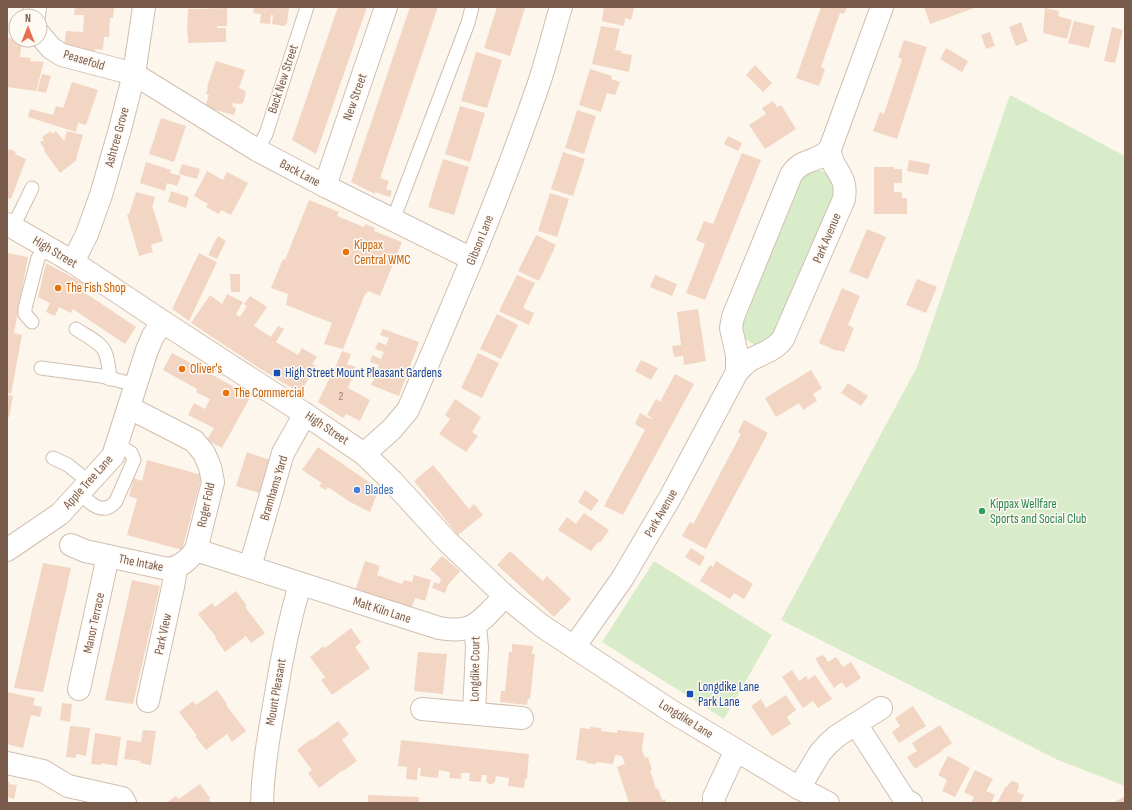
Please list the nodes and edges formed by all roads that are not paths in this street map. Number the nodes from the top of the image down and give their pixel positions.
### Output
1 (144, 7) edge
2 (307, 7) edge
3 (386, 7) edge
4 (472, 7) edge
5 (561, 7) edge
6 (882, 7) edge
7 (48, 45) edge
8 (134, 74) junction
9 (830, 149) junction
10 (257, 150) junction
11 (325, 186) junction
12 (32, 188) dead end
13 (393, 220) junction
14 (10, 225) edge
15 (46, 246) junction
16 (472, 259) junction
17 (73, 262) junction
18 (32, 322) dead end
19 (163, 322) junction
20 (76, 329) dead end
21 (41, 368) dead end
22 (737, 372) junction
23 (110, 379) junction
24 (136, 385) junction
25 (130, 408) junction
26 (306, 414) junction
27 (117, 444) junction
28 (364, 454) junction
29 (53, 458) dead end
30 (84, 488) junction
31 (71, 545) dead end
32 (7, 550) edge
33 (196, 550) junction
34 (108, 556) junction
35 (250, 567) junction
36 (176, 568) junction
37 (300, 584) junction
38 (505, 596) junction
39 (475, 626) junction
40 (574, 647) junction
41 (79, 689) dead end
42 (148, 701) dead end
43 (881, 708) dead end
44 (422, 709) dead end
45 (474, 713) junction
46 (522, 718) dead end
47 (856, 724) junction
48 (736, 750) junction
49 (7, 763) edge
50 (800, 788) junction
51 (125, 803) edge
52 (262, 803) edge
53 (714, 803) edge
54 (828, 803) edge
55 (911, 803) edge

1 - 8 street, Ashtree Grove
2 - 10 lane, Back New Street
3 - 11 street, New Street
4 - 13 lane
5 - 16 street, Gibson Lane
6 - 9 street
7 - 8 street, Peasefold
8 - 10 street, Back Lane
8 - 17 street, Ashtree Grove
9 - 22 street, Park Avenue
9 - 22 street, Park Avenue
10 - 11 street, Back Lane
11 - 13 street, Back Lane
12 - 14 lane
13 - 16 street, Back Lane
14 - 15 street, High Street
15 - 17 street, High Street
15 - 18 lane
16 - 28 street, Gibson Lane
17 - 19 street, High Street
19 - 24 street, Apple Tree Lane
19 - 26 street, High Street
20 - 23 lane
21 - 23 lane
22 - 40 street, Park Avenue
23 - 24 lane
24 - 25 street, Apple Tree Lane
25 - 27 street, Apple Tree Lane
25 - 33 street, Roger Fold
26 - 28 street, High Street
26 - 35 street, Bramhams Yard
27 - 30 street, Apple Tree Lane
27 - 30 lane
28 - 38 street, High Street
29 - 30 lane
30 - 32 street, Apple Tree Lane
31 - 34 street, The Intake
33 - 35 street
33 - 36 street, The Intake
34 - 36 street, The Intake
34 - 41 street, Manor Terrace
35 - 37 street, Malt Kiln Lane
36 - 42 street, Park View
37 - 39 street, Malt Kiln Lane
37 - 52 street, Mount Pleasant
38 - 39 street
38 - 40 street, High Street
39 - 45 street, Longdike Court
40 - 48 street, Longdike Lane
43 - 47 street
44 - 45 street, Longdike Court
45 - 46 street, Longdike Court
47 - 50 street
47 - 55 street
48 - 50 street, Longdike Lane
48 - 53 street
49 - 51 street
50 - 54 street, Longdike Lane

